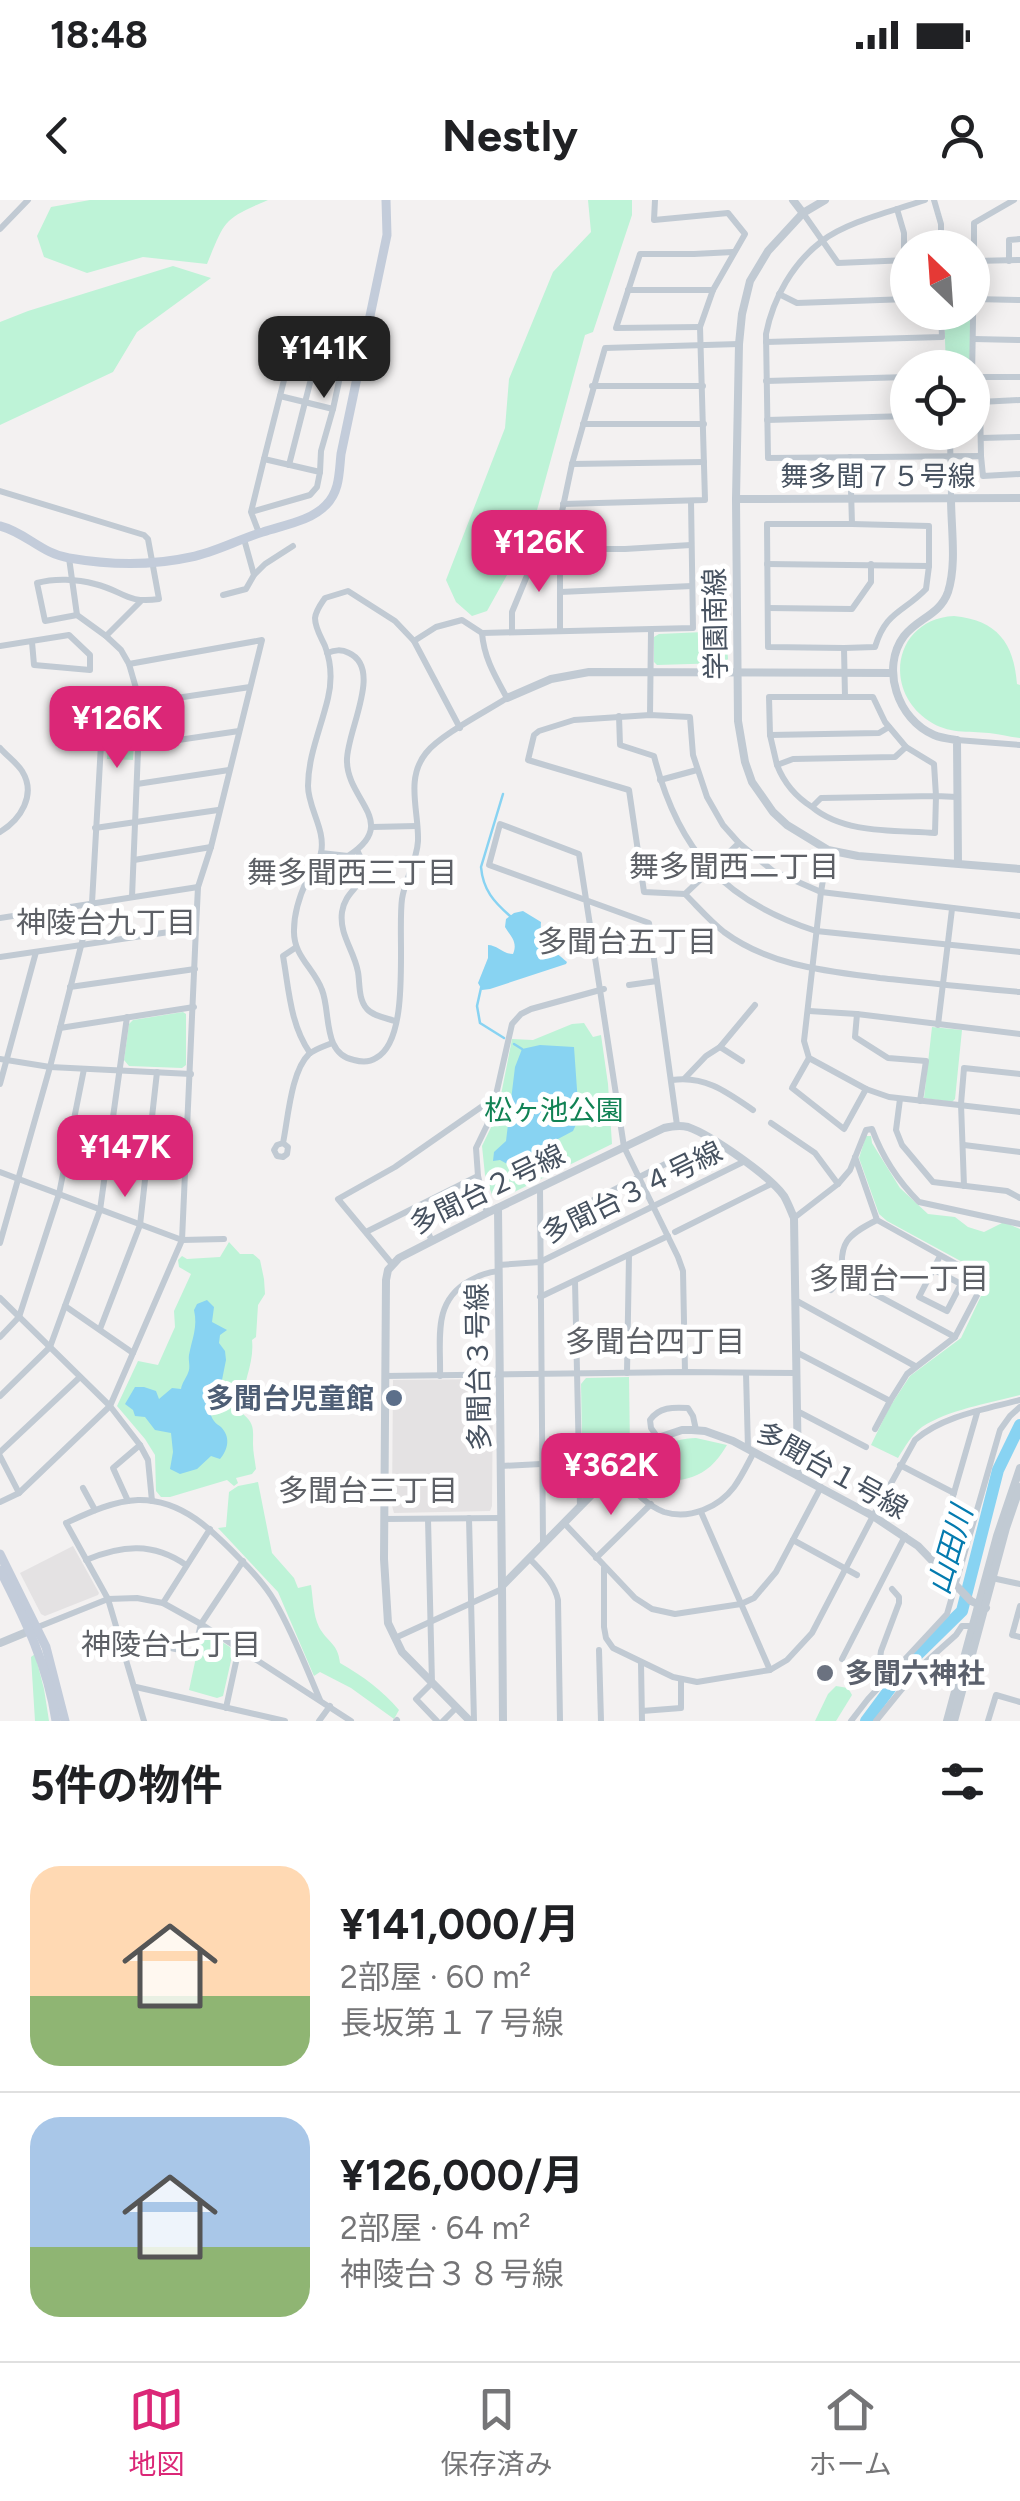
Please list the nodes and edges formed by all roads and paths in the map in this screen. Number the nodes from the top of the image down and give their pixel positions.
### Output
1 (28, 200) edge
2 (386, 200) edge
3 (655, 200) edge
4 (793, 200) edge
5 (824, 200) edge
6 (925, 200) edge
7 (934, 200) edge
8 (1014, 200) edge
9 (897, 209) junction
10 (803, 214) junction
11 (0, 229) edge
12 (903, 230) edge
13 (940, 230) edge
14 (974, 230) edge
15 (822, 240) junction
16 (1020, 240) edge
17 (734, 252) junction
18 (1009, 260) junction
19 (1020, 260) edge
20 (890, 261) edge
21 (990, 261) edge
22 (628, 290) junction
23 (713, 290) junction
24 (779, 294) junction
25 (890, 300) edge
26 (990, 300) edge
27 (1020, 300) edge
28 (700, 327) junction
29 (324, 328) junction
30 (942, 330) edge
31 (974, 330) edge
32 (349, 336) junction
33 (974, 339) junction
34 (365, 340) junction
35 (1020, 340) edge
36 (766, 342) junction
37 (739, 344) junction
38 (702, 346) junction
39 (974, 350) edge
40 (1020, 377) edge
41 (890, 378) edge
42 (990, 378) edge
43 (766, 381) junction
44 (592, 386) junction
45 (703, 386) junction
46 (280, 396) junction
47 (1020, 400) edge
48 (305, 402) junction
49 (990, 402) edge
50 (334, 409) junction
51 (890, 417) edge
52 (767, 420) junction
53 (583, 424) junction
54 (704, 424) junction
55 (1020, 437) edge
56 (990, 438) edge
57 (950, 450) edge
58 (980, 450) edge
59 (980, 456) junction
60 (850, 457) junction
61 (950, 457) junction
62 (264, 459) junction
63 (704, 462) junction
64 (572, 464) junction
65 (289, 465) junction
66 (320, 472) junction
67 (1020, 474) edge
68 (0, 491) edge
69 (851, 498) junction
70 (951, 498) junction
71 (1020, 498) edge
72 (736, 499) junction
73 (691, 501) junction
74 (562, 504) junction
75 (250, 512) junction
76 (852, 524) junction
77 (0, 526) edge
78 (259, 533) junction
79 (244, 539) junction
80 (691, 545) junction
81 (292, 546) dead end
82 (559, 550) junction
83 (69, 558) junction
84 (153, 562) junction
85 (767, 564) junction
86 (872, 564) junction
87 (929, 566) junction
88 (254, 575) junction
89 (73, 581) junction
90 (692, 586) junction
91 (560, 592) junction
92 (223, 596) dead end
93 (140, 602) junction
94 (768, 608) junction
95 (77, 614) junction
96 (560, 630) junction
97 (651, 630) junction
98 (512, 631) junction
99 (482, 633) junction
100 (106, 636) junction
101 (414, 641) junction
102 (32, 642) junction
103 (0, 646) edge
104 (844, 648) junction
105 (327, 653) junction
106 (129, 664) junction
107 (650, 672) junction
108 (738, 673) junction
109 (892, 673) junction
110 (845, 674) junction
111 (250, 686) junction
112 (846, 697) junction
113 (507, 698) junction
114 (140, 702) junction
115 (650, 714) junction
116 (619, 716) junction
117 (889, 727) junction
118 (460, 728) junction
119 (239, 731) junction
120 (770, 735) junction
121 (957, 740) junction
122 (1020, 745) edge
123 (138, 746) junction
124 (906, 747) junction
125 (0, 748) edge
126 (777, 765) junction
127 (228, 770) junction
128 (697, 770) junction
129 (660, 780) junction
130 (137, 784) junction
131 (936, 796) junction
132 (957, 798) junction
133 (812, 807) junction
134 (218, 810) junction
135 (135, 822) junction
136 (372, 826) junction
137 (417, 826) junction
138 (96, 828) junction
139 (0, 832) edge
140 (738, 843) junction
141 (210, 848) junction
142 (357, 850) junction
143 (828, 850) junction
144 (321, 852) junction
145 (134, 860) junction
146 (958, 863) junction
147 (1020, 869) edge
148 (710, 870) junction
149 (198, 887) junction
150 (821, 892) junction
151 (685, 894) junction
152 (132, 897) junction
153 (587, 900) junction
154 (92, 904) junction
155 (952, 909) junction
156 (1020, 916) edge
157 (0, 918) edge
158 (196, 928) junction
159 (816, 931) junction
160 (81, 945) junction
161 (948, 946) junction
162 (295, 948) junction
163 (36, 952) junction
164 (1020, 952) edge
165 (0, 957) edge
166 (195, 969) junction
167 (812, 969) junction
168 (656, 982) junction
169 (629, 985) dead end
170 (942, 985) junction
171 (70, 987) junction
172 (602, 989) junction
173 (1020, 992) edge
174 (755, 1005) dead end
175 (194, 1007) junction
176 (809, 1011) junction
177 (856, 1014) junction
178 (127, 1018) junction
179 (395, 1021) junction
180 (938, 1025) junction
181 (60, 1028) junction
182 (1020, 1034) edge
183 (332, 1043) junction
184 (720, 1047) junction
185 (310, 1053) junction
186 (810, 1058) junction
187 (3, 1060) edge
188 (742, 1061) dead end
189 (50, 1067) junction
190 (84, 1069) junction
191 (120, 1070) junction
192 (157, 1072) junction
193 (191, 1074) junction
194 (1020, 1074) edge
195 (685, 1078) junction
196 (672, 1080) junction
197 (0, 1084) edge
198 (866, 1089) junction
199 (495, 1098) junction
200 (900, 1099) junction
201 (920, 1100) junction
202 (962, 1104) junction
203 (753, 1110) dead end
204 (1020, 1112) edge
205 (771, 1123) dead end
206 (677, 1125) junction
207 (713, 1140) junction
208 (283, 1143) dead end
209 (624, 1146) junction
210 (964, 1146) junction
211 (1020, 1152) edge
212 (855, 1157) junction
213 (743, 1162) junction
214 (0, 1172) edge
215 (478, 1176) junction
216 (640, 1178) junction
217 (19, 1179) junction
218 (772, 1184) junction
219 (838, 1184) junction
220 (964, 1186) junction
221 (540, 1188) junction
222 (59, 1194) junction
223 (1020, 1198) edge
224 (416, 1207) junction
225 (654, 1207) junction
226 (498, 1208) junction
227 (100, 1210) junction
228 (487, 1213) junction
229 (794, 1218) junction
230 (877, 1220) junction
231 (1020, 1224) edge
232 (140, 1225) junction
233 (540, 1227) junction
234 (366, 1232) junction
235 (672, 1234) junction
236 (224, 1239) dead end
237 (182, 1240) junction
238 (432, 1241) junction
239 (0, 1244) edge
240 (629, 1255) junction
241 (940, 1256) junction
242 (540, 1262) junction
243 (392, 1264) junction
244 (499, 1268) junction
245 (933, 1269) junction
246 (843, 1278) junction
247 (574, 1281) junction
248 (831, 1290) dead end
249 (540, 1297) junction
250 (0, 1298) edge
251 (795, 1300) junction
252 (65, 1306) junction
253 (19, 1317) junction
254 (100, 1329) junction
255 (0, 1337) edge
256 (955, 1337) junction
257 (50, 1347) junction
258 (795, 1351) junction
259 (134, 1353) junction
260 (915, 1366) junction
261 (685, 1372) junction
262 (627, 1373) junction
263 (746, 1373) junction
264 (541, 1374) junction
265 (577, 1374) junction
266 (796, 1374) junction
267 (385, 1376) junction
268 (440, 1376) junction
269 (501, 1376) junction
270 (80, 1377) junction
271 (0, 1396) edge
272 (890, 1401) junction
273 (1020, 1403) edge
274 (110, 1406) junction
275 (797, 1411) junction
276 (977, 1412) junction
277 (876, 1429) dead end
278 (696, 1430) junction
279 (658, 1438) junction
280 (140, 1445) junction
281 (866, 1448) dead end
282 (751, 1450) junction
283 (0, 1454) edge
284 (542, 1464) junction
285 (900, 1465) junction
286 (501, 1466) junction
287 (1020, 1468) edge
288 (615, 1471) junction
289 (798, 1474) junction
290 (1019, 1482) edge
291 (821, 1487) junction
292 (83, 1488) dead end
293 (19, 1493) junction
294 (954, 1493) junction
295 (128, 1501) junction
296 (152, 1501) junction
297 (0, 1502) edge
298 (651, 1504) junction
299 (580, 1507) junction
300 (95, 1510) junction
301 (701, 1512) junction
302 (873, 1516) junction
303 (428, 1518) junction
304 (470, 1518) junction
305 (502, 1518) junction
306 (384, 1519) junction
307 (564, 1524) junction
308 (210, 1530) junction
309 (905, 1536) junction
310 (793, 1540) junction
311 (543, 1544) junction
312 (0, 1554) edge
313 (529, 1558) junction
314 (596, 1558) junction
315 (86, 1560) junction
316 (243, 1562) junction
317 (934, 1562) junction
318 (186, 1565) junction
319 (604, 1568) junction
320 (845, 1569) junction
321 (0, 1570) edge
322 (856, 1575) dead end
323 (990, 1577) junction
324 (1020, 1584) edge
325 (956, 1587) junction
326 (502, 1588) junction
327 (892, 1589) dead end
328 (108, 1599) junction
329 (163, 1603) junction
330 (470, 1604) junction
331 (741, 1604) junction
332 (978, 1605) junction
333 (1020, 1606) edge
334 (430, 1622) junction
335 (201, 1624) junction
336 (977, 1627) junction
337 (34, 1629) junction
338 (119, 1637) junction
339 (1020, 1637) edge
340 (394, 1639) junction
341 (0, 1643) edge
342 (239, 1648) junction
343 (599, 1650) dead end
344 (842, 1659) dead end
345 (641, 1662) junction
346 (770, 1670) junction
347 (681, 1679) junction
348 (885, 1681) junction
349 (432, 1683) junction
350 (134, 1686) junction
351 (320, 1700) junction
352 (1020, 1702) edge
353 (330, 1706) junction
354 (456, 1707) junction
355 (226, 1708) junction
356 (642, 1711) junction
357 (266, 1719) edge
358 (56, 1721) edge
359 (64, 1721) edge
360 (144, 1721) edge
361 (285, 1721) edge
362 (319, 1721) edge
363 (351, 1721) edge
364 (440, 1721) edge
365 (472, 1721) edge
366 (503, 1721) edge
367 (560, 1721) edge
368 (601, 1721) edge
369 (642, 1721) edge
370 (852, 1721) edge
371 (876, 1721) edge
372 (951, 1721) edge
373 (988, 1721) edge

1 - 11 street
2 - 34 main road
3 - 17 street
4 - 10 street
5 - 10 street, 学園南線
6 - 9 street
7 - 13 street
8 - 14 street
9 - 12 street
9 - 15 street
10 - 15 street
10 - 37 street, 学園南線
15 - 20 street
15 - 24 street
16 - 18 street
17 - 22 street
17 - 23 street
18 - 19 street
18 - 21 street
22 - 23 street
22 - 28 street
23 - 28 street
24 - 25 street
24 - 36 street
26 - 27 street
28 - 38 street
29 - 32 street
29 - 46 street
29 - 48 street
30 - 36 street
31 - 33 street
32 - 34 street
32 - 50 street
33 - 35 street
33 - 39 street
34 - 78 main road
36 - 43 street
37 - 38 street
37 - 72 street, 学園南線
38 - 44 street
38 - 45 street
40 - 42 street
41 - 43 street
43 - 52 street
44 - 45 street
44 - 53 street
45 - 54 street
46 - 48 street
46 - 62 street
47 - 49 street
48 - 50 street
48 - 65 street
50 - 66 street
51 - 52 street
52 - 60 street
53 - 54 street
53 - 64 street
54 - 63 street
55 - 56 street
57 - 61 street
58 - 59 street
59 - 61 street
59 - 67 street
60 - 61 street
60 - 69 street
61 - 70 street
62 - 65 street
62 - 75 street
63 - 64 street
63 - 73 street
64 - 74 street
65 - 66 street
66 - 75 street
68 - 84 street
69 - 70 street, 舞多聞７５号線
69 - 72 street, 舞多聞７５号線
69 - 76 street
70 - 71 street, 舞多聞７５号線
70 - 109 street
72 - 108 street, 学園南線
73 - 74 street
73 - 80 street
74 - 82 street
75 - 78 street
76 - 85 street
76 - 87 street
77 - 83 main road
78 - 79 main road
79 - 84 main road
79 - 88 street
80 - 82 street
80 - 90 street
81 - 88 street
82 - 91 street
82 - 98 street
83 - 84 main road
83 - 89 street
84 - 93 street
85 - 86 street
85 - 94 street
86 - 87 street
86 - 94 street
87 - 104 street
88 - 92 street
89 - 93 street
89 - 95 street
89 - 95 street
90 - 91 street
90 - 97 street
91 - 96 street
93 - 100 street
94 - 104 street
95 - 100 street
96 - 97 street
96 - 98 street
97 - 107 street
98 - 99 street
99 - 101 street
99 - 113 street
100 - 106 street
101 - 105 street
101 - 118 street
102 - 102 street
102 - 103 street
104 - 110 street
105 - 136 street
105 - 144 street
106 - 111 street
106 - 114 street
107 - 108 street
107 - 113 street
107 - 115 street
108 - 110 street
108 - 143 street, 学園南線
109 - 110 street
109 - 121 street
110 - 112 street
111 - 114 street
111 - 119 street
112 - 117 street
112 - 120 street
113 - 118 street
114 - 123 street
114 - 138 street
115 - 116 street
115 - 128 street
116 - 129 street
116 - 151 street
117 - 120 street
117 - 124 street
118 - 137 street
119 - 123 street
119 - 127 street
120 - 126 street
121 - 122 street
121 - 132 street
123 - 130 street
124 - 126 street
124 - 131 street
125 - 139 street
126 - 133 street
127 - 130 street
127 - 134 street
128 - 129 street
128 - 140 street
129 - 148 street
130 - 135 street
131 - 132 street
131 - 133 street
131 - 133 street
132 - 146 street
134 - 135 street
134 - 141 street
135 - 138 street
135 - 145 street
136 - 137 street
136 - 142 street
137 - 179 street
138 - 154 street
140 - 148 street
140 - 150 street
141 - 145 street
141 - 149 street
142 - 144 street
142 - 179 street
143 - 146 street, 学園南線
143 - 150 street
144 - 162 street
145 - 152 street
146 - 147 street, 学園南線
148 - 151 street
148 - 159 street
149 - 152 street
149 - 158 street
150 - 155 street
150 - 159 street
151 - 167 street
152 - 154 street
153 - 153 street
153 - 168 street
153 - 172 street
154 - 157 street
154 - 160 street
155 - 156 street
155 - 161 street
158 - 160 street
158 - 166 street
159 - 161 street
159 - 167 street
160 - 163 street
160 - 171 street
161 - 164 street
161 - 170 street
162 - 183 street
162 - 185 street
163 - 165 street
163 - 187 street
166 - 171 street
166 - 175 street
167 - 170 street
167 - 176 street
168 - 169 street
168 - 196 street
170 - 173 street
170 - 180 street
171 - 181 street
172 - 199 street
172 - 209 street
174 - 184 street
175 - 178 street
175 - 193 street
176 - 177 street
176 - 186 street
177 - 180 street
177 - 201 street
178 - 181 street
178 - 191 street
179 - 183 street
180 - 182 street
181 - 189 street
183 - 185 street
184 - 188 street
184 - 195 street
185 - 208 street
186 - 198 street
186 - 198 street
187 - 189 street
187 - 197 street
189 - 190 street
189 - 217 street
190 - 191 street
190 - 222 street
191 - 192 street
191 - 227 street
192 - 193 street
192 - 232 street
193 - 237 street
194 - 202 street
195 - 196 street
195 - 203 street
196 - 206 street
198 - 200 street
199 - 215 street
199 - 234 street
200 - 201 street
200 - 220 street
201 - 202 street
202 - 204 street
202 - 210 street
205 - 219 street
206 - 207 street
206 - 209 street, 多聞台２号線
207 - 213 street
207 - 216 street
209 - 216 street
209 - 221 street, 多聞台２号線
210 - 211 street
210 - 220 street
212 - 219 street
212 - 230 street
212 - 231 street
213 - 218 street
213 - 225 street, 多聞台３４号線
214 - 217 street
215 - 224 street
215 - 228 street
216 - 225 street
216 - 233 street
217 - 222 street
217 - 239 street
218 - 229 street
218 - 235 street
219 - 229 street
220 - 223 street
221 - 226 street, 多聞台２号線
221 - 233 street
222 - 227 street
222 - 253 street
224 - 234 street
224 - 238 street
225 - 235 street
225 - 242 street, 多聞台３４号線
226 - 228 street, 多聞台２号線
226 - 244 street, 多聞台３号線
227 - 232 street
227 - 252 street
228 - 238 street, 多聞台２号線
229 - 251 street
230 - 241 street
230 - 246 street
232 - 237 street
232 - 254 street
233 - 242 street
234 - 243 street
235 - 240 street
235 - 261 street
236 - 237 street
237 - 259 street
238 - 243 street, 多聞台２号線
240 - 247 street
240 - 262 street
241 - 245 street
241 - 256 street
242 - 244 street
242 - 249 street
243 - 267 street, 多聞台２号線
244 - 268 street
244 - 269 street, 多聞台３号線
245 - 245 street
246 - 248 street
246 - 256 street
247 - 249 street
247 - 265 street
249 - 264 street
250 - 253 street
251 - 258 street
251 - 260 street
252 - 254 street
252 - 257 street
253 - 255 street
253 - 257 street
254 - 259 street
256 - 260 street
257 - 270 street
257 - 271 street
258 - 266 street
258 - 272 street
259 - 274 street
260 - 272 street
261 - 262 street
261 - 263 street
262 - 265 street
263 - 266 street
263 - 282 street
264 - 265 street
264 - 269 street
264 - 284 street
265 - 299 street
266 - 275 street
267 - 268 street
267 - 306 street, 多聞台２号線
268 - 269 street
269 - 286 street, 多聞台３号線
270 - 274 street
270 - 283 street
272 - 277 street
273 - 276 street
273 - 325 street
274 - 280 street
274 - 293 street
275 - 281 street
275 - 289 street
276 - 285 street
276 - 294 street
278 - 279 street, 多聞台１号線
278 - 279 street, 多聞台１号線
278 - 282 street, 多聞台１号線
279 - 288 street, 多聞台１号線
280 - 295 street
280 - 296 street
282 - 289 street, 多聞台１号線
282 - 301 street
283 - 293 street
284 - 286 street
284 - 311 street
285 - 294 street
285 - 302 street
286 - 305 street, 多聞台３号線
287 - 290 street
288 - 298 street
288 - 299 street, 多聞台１号線
289 - 291 street, 多聞台１号線
290 - 323 street
291 - 302 street, 多聞台１号線
291 - 310 street
292 - 300 street
293 - 297 street
294 - 317 street
295 - 296 street
295 - 300 street
296 - 308 street
298 - 301 street
298 - 314 street
299 - 307 street, 多聞台１号線
300 - 315 street
301 - 331 street
302 - 309 street, 多聞台１号線
302 - 320 street
303 - 304 street
303 - 306 street
303 - 334 street
304 - 305 street
304 - 330 street
305 - 326 street, 多聞台３号線
306 - 340 street, 多聞台２号線
307 - 311 street, 多聞台１号線
307 - 314 street
308 - 316 street
308 - 318 street
309 - 317 street, 多聞台１号線
309 - 344 street
310 - 320 street
310 - 331 street
311 - 313 street, 多聞台１号線
312 - 337 main road
313 - 326 street, 多聞台１号線
313 - 367 street
314 - 319 street
315 - 318 street
315 - 328 street
316 - 335 street
316 - 351 street
317 - 325 street, 多聞台１号線
318 - 329 street
319 - 331 street
319 - 345 street
320 - 322 street
320 - 346 street
321 - 337 main road
323 - 324 street
323 - 332 street
325 - 332 street, 多聞台１号線
325 - 348 street
326 - 330 street
326 - 366 street
327 - 348 street
328 - 329 street
328 - 337 street
328 - 338 street
329 - 335 street
330 - 334 street
330 - 365 street
331 - 346 street
332 - 336 street
333 - 339 street
334 - 340 street
334 - 349 street
335 - 338 street
335 - 342 street
336 - 371 street
336 - 372 street
337 - 341 street
337 - 358 main road
337 - 359 main road
338 - 350 street
340 - 349 street
342 - 351 street
342 - 355 street
343 - 368 street
345 - 347 street
345 - 356 street
346 - 347 street
347 - 356 street
348 - 370 street
349 - 354 street
349 - 364 street
350 - 355 street
350 - 360 street
351 - 353 street
352 - 373 street
353 - 362 street
353 - 363 street
354 - 364 street
354 - 365 street
355 - 357 street
356 - 369 street
357 - 361 street

